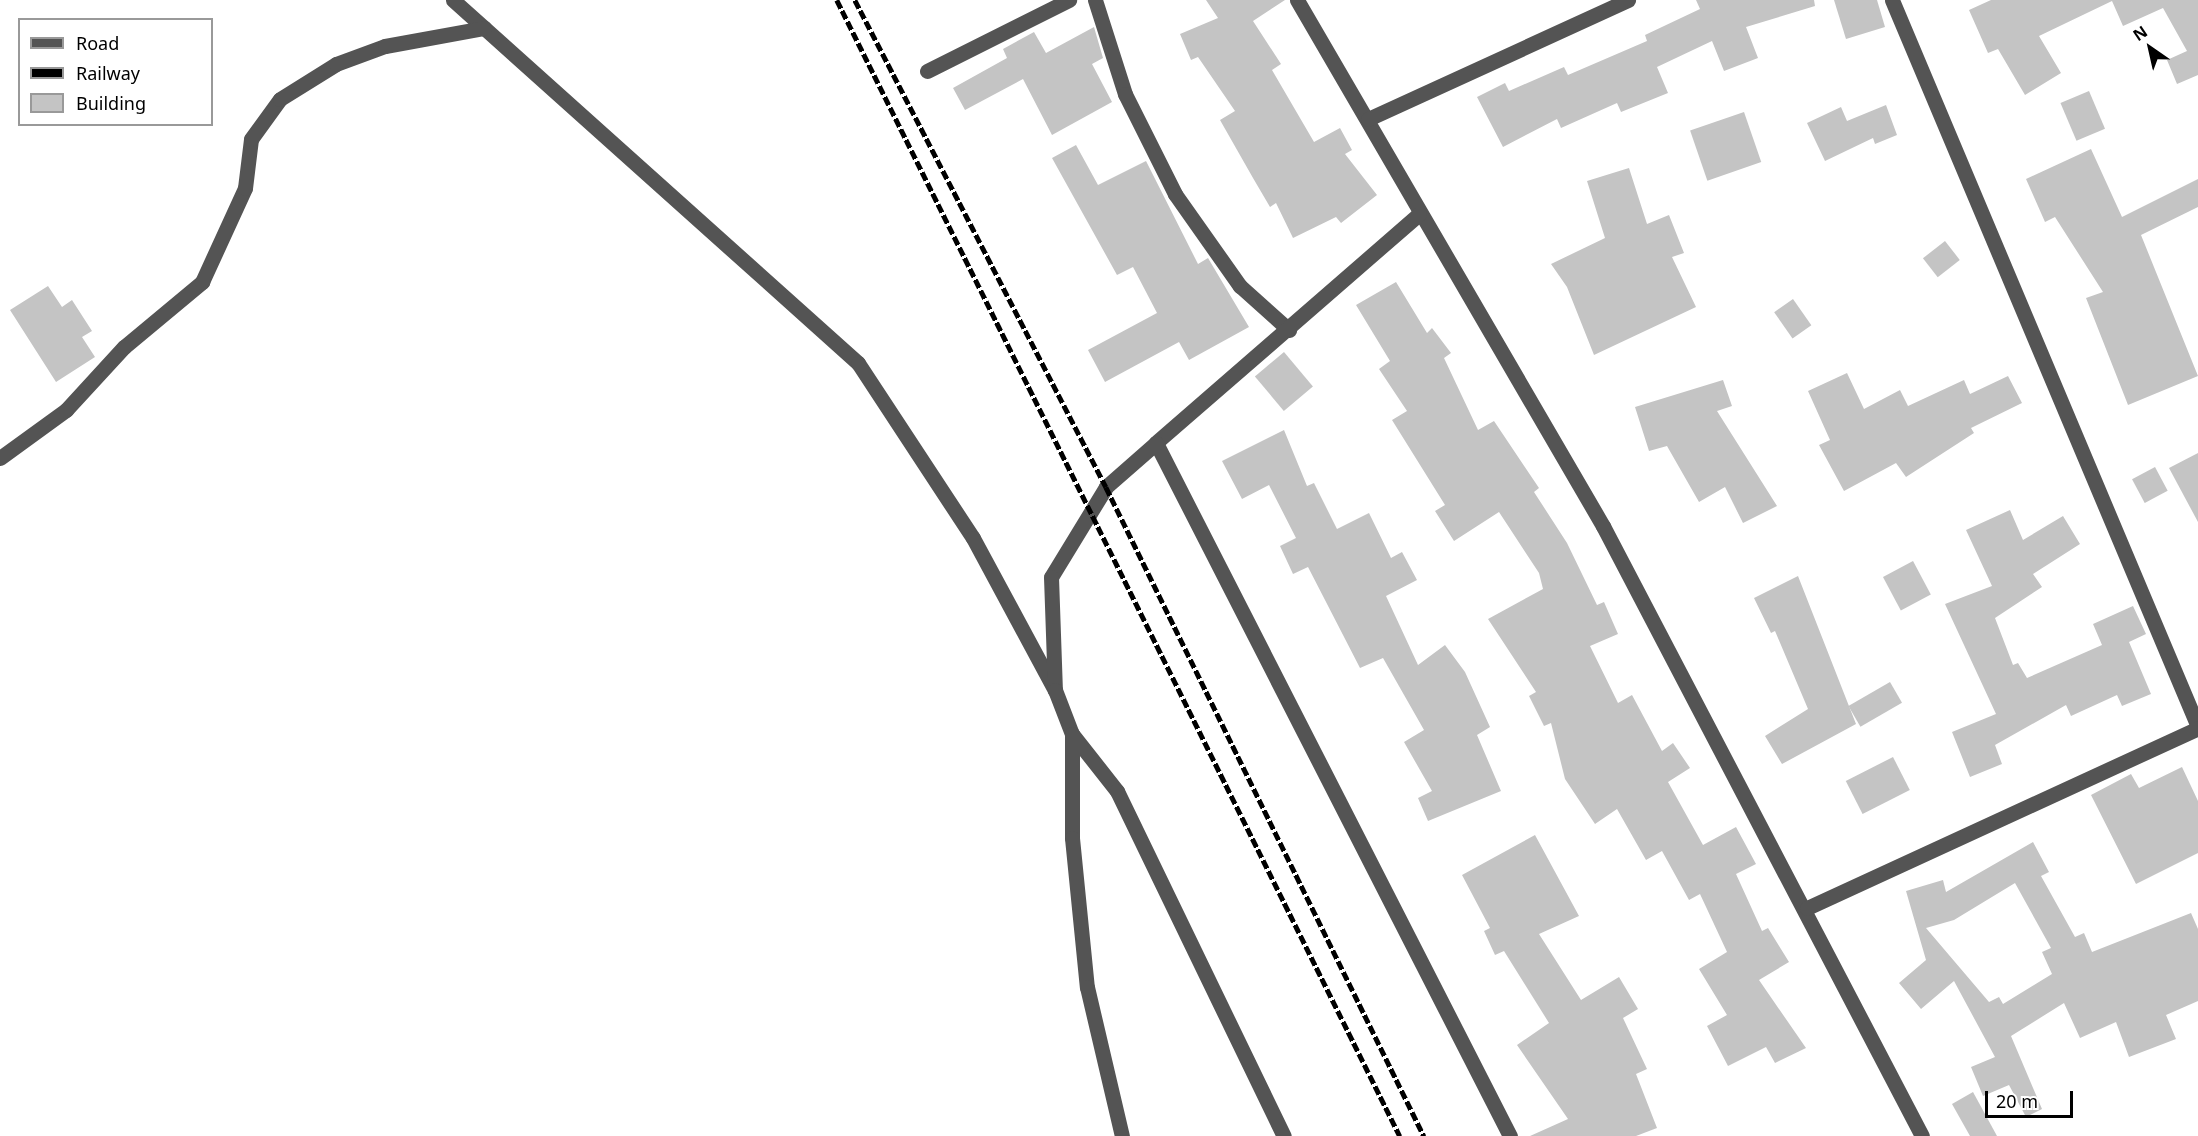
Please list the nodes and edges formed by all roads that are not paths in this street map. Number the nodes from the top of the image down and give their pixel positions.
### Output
1 (453, 0) edge
2 (1069, 0) edge
3 (1095, 0) edge
4 (1297, 0) edge
5 (1628, 0) edge
6 (1892, 0) edge
7 (484, 28) junction
8 (927, 71) dead end
9 (1368, 119) junction
10 (1419, 214) junction
11 (1289, 330) junction
12 (1156, 443) junction
13 (0, 458) edge
14 (1055, 690) junction
15 (2198, 728) edge
16 (1072, 734) junction
17 (1807, 908) junction
18 (1122, 1136) edge
19 (1284, 1136) edge
20 (1510, 1136) edge
21 (1922, 1136) edge

1 - 7 street
2 - 8 street
3 - 11 street
4 - 9 street
5 - 9 street
6 - 15 street
7 - 13 street
7 - 14 street
9 - 10 street
10 - 11 street
10 - 17 street
11 - 12 street
12 - 14 street
12 - 20 street
14 - 16 street
15 - 17 street
16 - 18 street
16 - 19 street
17 - 21 street

